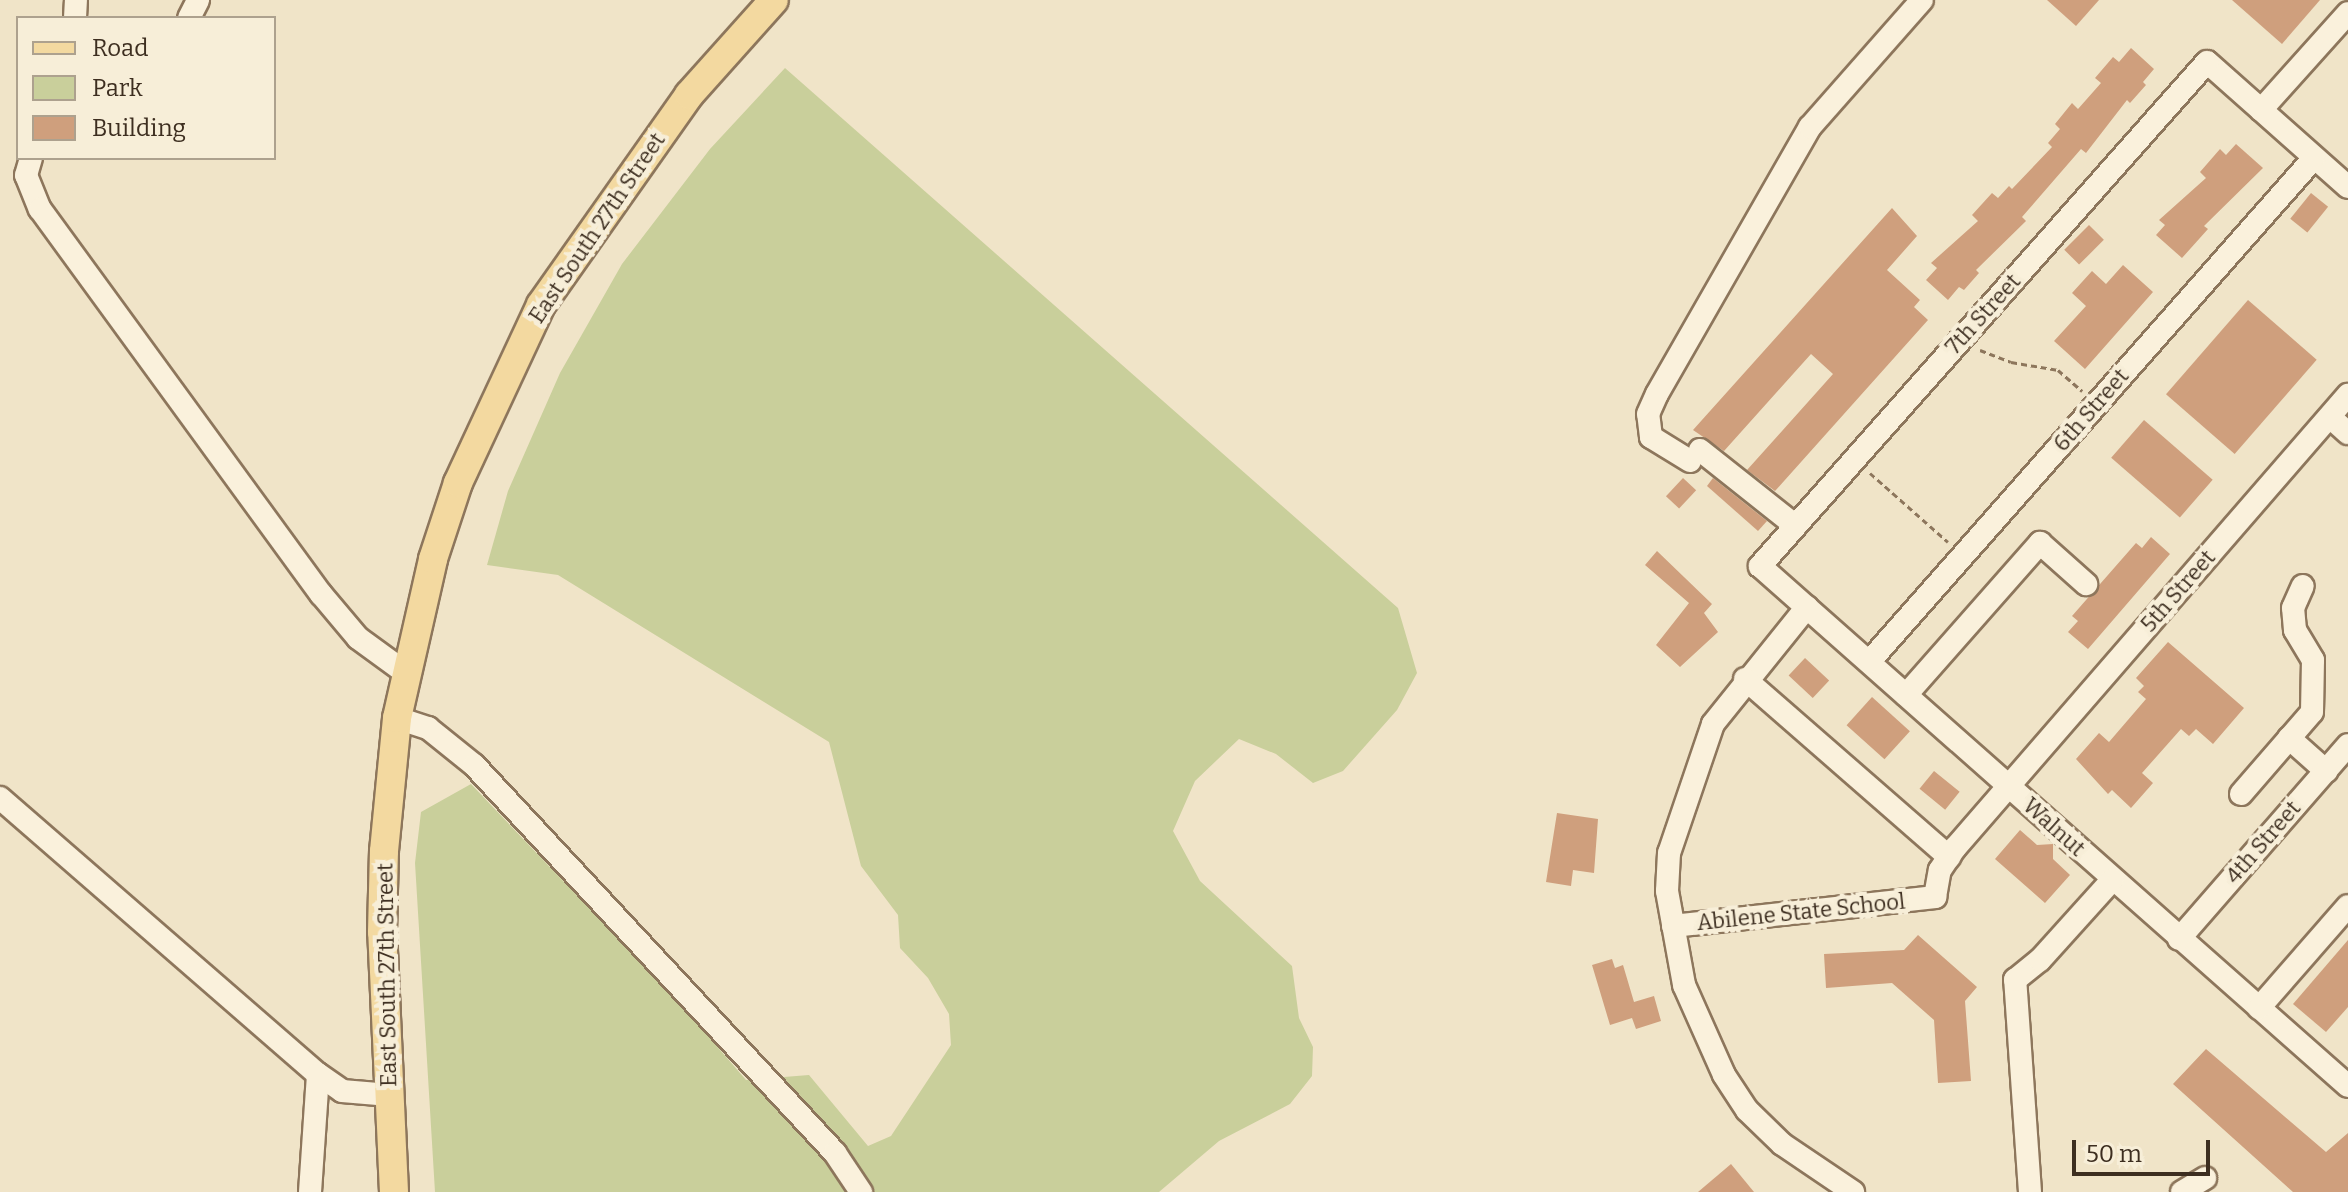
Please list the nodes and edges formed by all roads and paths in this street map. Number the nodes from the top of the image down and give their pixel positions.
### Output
1 (774, 0) edge
2 (1922, 0) edge
3 (2348, 13) edge
4 (2261, 110) junction
5 (2314, 158) junction
6 (30, 160) edge
7 (2348, 187) edge
8 (1962, 338) junction
9 (2348, 395) edge
10 (2096, 404) junction
11 (2330, 417) junction
12 (2348, 433) edge
13 (1854, 460) junction
14 (1796, 526) junction
15 (1962, 556) junction
16 (1760, 566) joint
17 (2086, 584) dead end
18 (2303, 586) dead end
19 (1807, 607) junction
20 (1869, 662) junction
21 (406, 673) junction
22 (1745, 679) junction
23 (1906, 695) junction
24 (397, 718) junction
25 (2289, 738) junction
26 (2348, 745) edge
27 (2326, 771) junction
28 (2008, 786) junction
29 (2241, 794) dead end
30 (0, 798) edge
31 (1952, 852) junction
32 (2112, 880) junction
33 (2348, 906) edge
34 (1673, 926) junction
35 (2179, 939) junction
36 (2022, 949) dead end
37 (2015, 980) junction
38 (2259, 1008) junction
39 (318, 1074) junction
40 (2348, 1086) edge
41 (390, 1095) junction
42 (2205, 1178) dead end
43 (310, 1192) edge
44 (394, 1192) edge
45 (861, 1192) edge
46 (1853, 1192) edge
47 (2030, 1192) edge
48 (2182, 1192) edge

1 - 21 main road, East South 27th Street
2 - 14 street
3 - 4 street
4 - 5 street
4 - 8 street, 7th Street
5 - 7 street
5 - 10 street, 6th Street
6 - 21 street
8 - 10 path
8 - 13 street, 7th Street
9 - 11 street, 5th Street
10 - 15 street, 6th Street
11 - 12 street
11 - 28 street, 5th Street
13 - 14 street, 7th Street
13 - 15 path
14 - 16 street, 7th Street
15 - 20 street, 6th Street
16 - 19 street, Walnut
17 - 23 street
18 - 25 street
19 - 20 street, Walnut
19 - 22 street, Abilene State School
20 - 23 street, Walnut
21 - 24 main road, East South 27th Street
22 - 31 street
22 - 34 street, Abilene State School
23 - 28 street, Walnut
24 - 41 main road, East South 27th Street
24 - 45 street
25 - 27 street
25 - 29 street
26 - 27 street, 4th Street
27 - 35 street, 4th Street
28 - 31 street, Abilene State School
28 - 32 street, Walnut
30 - 39 street
31 - 34 street, Abilene State School
32 - 35 street, Walnut
32 - 37 street
33 - 38 street
34 - 46 street, Abilene State School
35 - 38 street, Walnut
36 - 37 street
37 - 47 street
38 - 40 street, Walnut
39 - 41 street
39 - 43 street
41 - 44 main road, East South 27th Street
42 - 48 street

